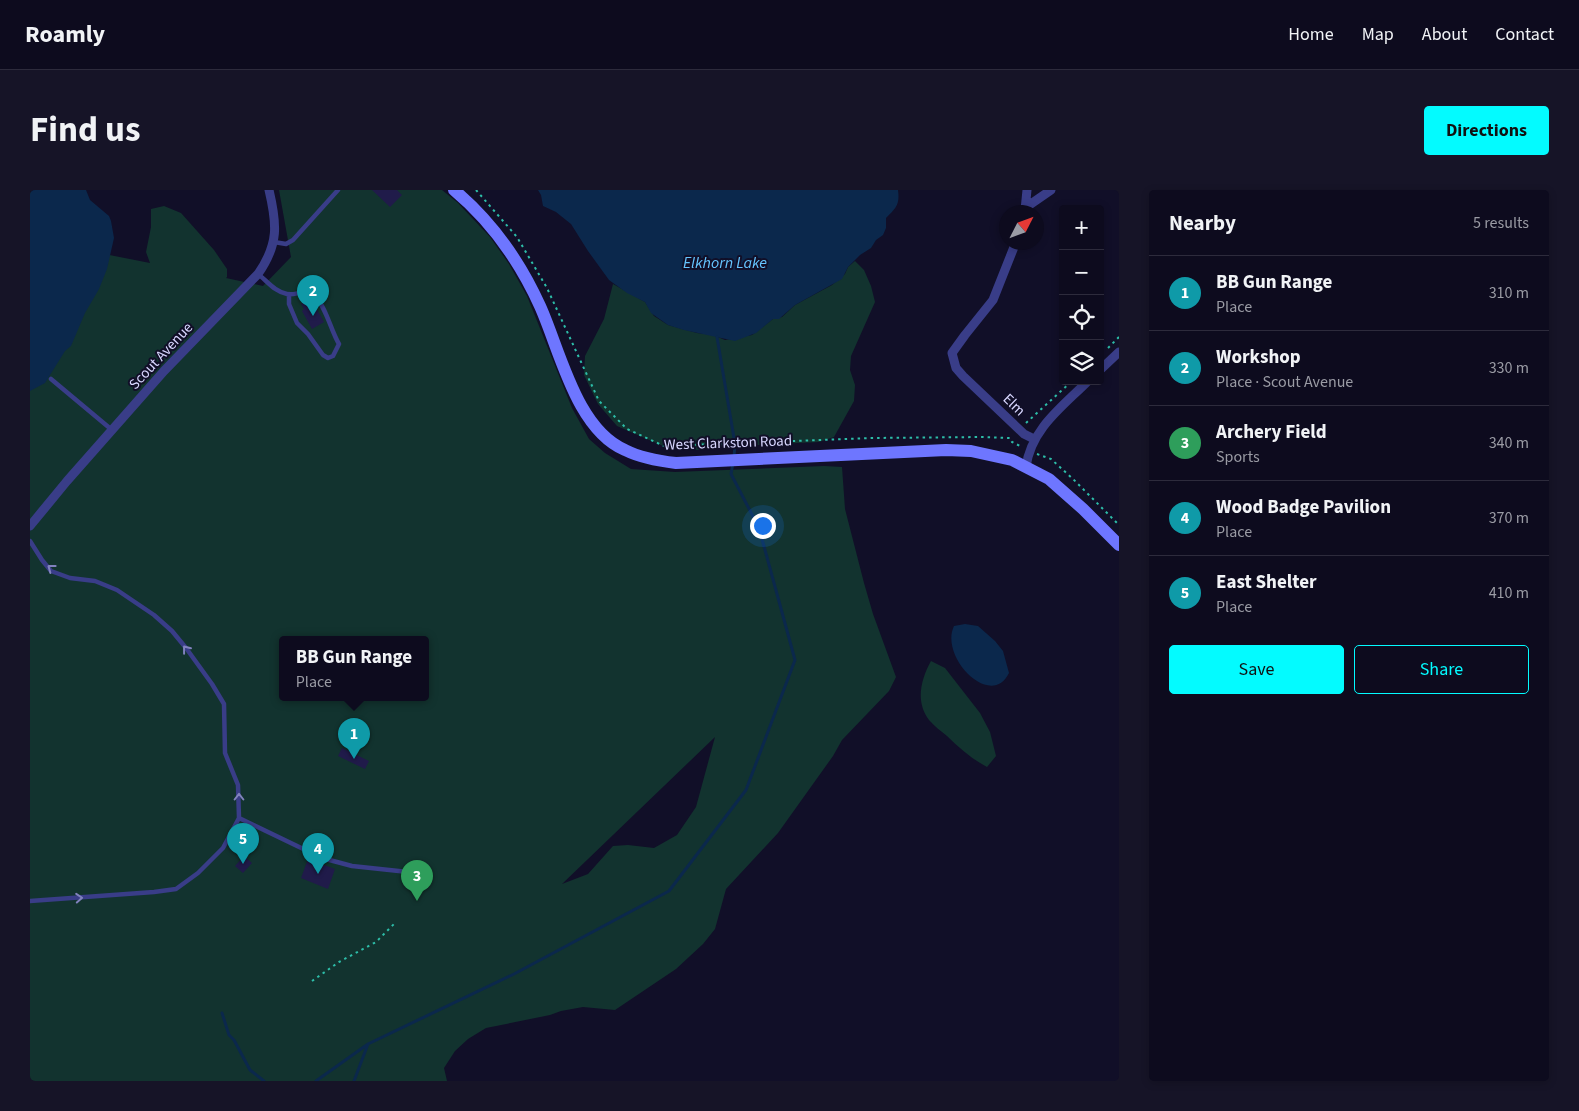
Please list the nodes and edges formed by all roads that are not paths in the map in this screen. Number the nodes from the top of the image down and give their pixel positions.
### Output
1 (268, 190) edge
2 (338, 190) edge
3 (454, 190) edge
4 (1027, 190) edge
5 (1051, 190) edge
6 (1025, 205) edge
7 (1031, 205) edge
8 (274, 242) junction
9 (1013, 250) edge
10 (258, 274) junction
11 (289, 294) junction
12 (1119, 352) edge
13 (1104, 366) edge
14 (51, 379) dead end
15 (1084, 385) edge
16 (112, 430) junction
17 (1034, 438) junction
18 (1026, 467) junction
19 (30, 526) edge
20 (30, 541) edge
21 (1119, 545) edge
22 (239, 818) junction
23 (408, 872) dead end
24 (30, 901) edge

1 - 8 street, Scout Avenue
2 - 8 lane
3 - 18 main road, West Clarkston Road
4 - 6 street
5 - 7 street
8 - 10 street, Scout Avenue
9 - 17 street, Elm
10 - 11 lane
10 - 16 street, Scout Avenue
11 - 11 lane
12 - 13 street
14 - 16 lane
15 - 17 street
16 - 19 street, Scout Avenue
17 - 18 street
18 - 21 main road, West Clarkston Road
22 -> 20 lane
22 - 23 lane
24 -> 22 lane

